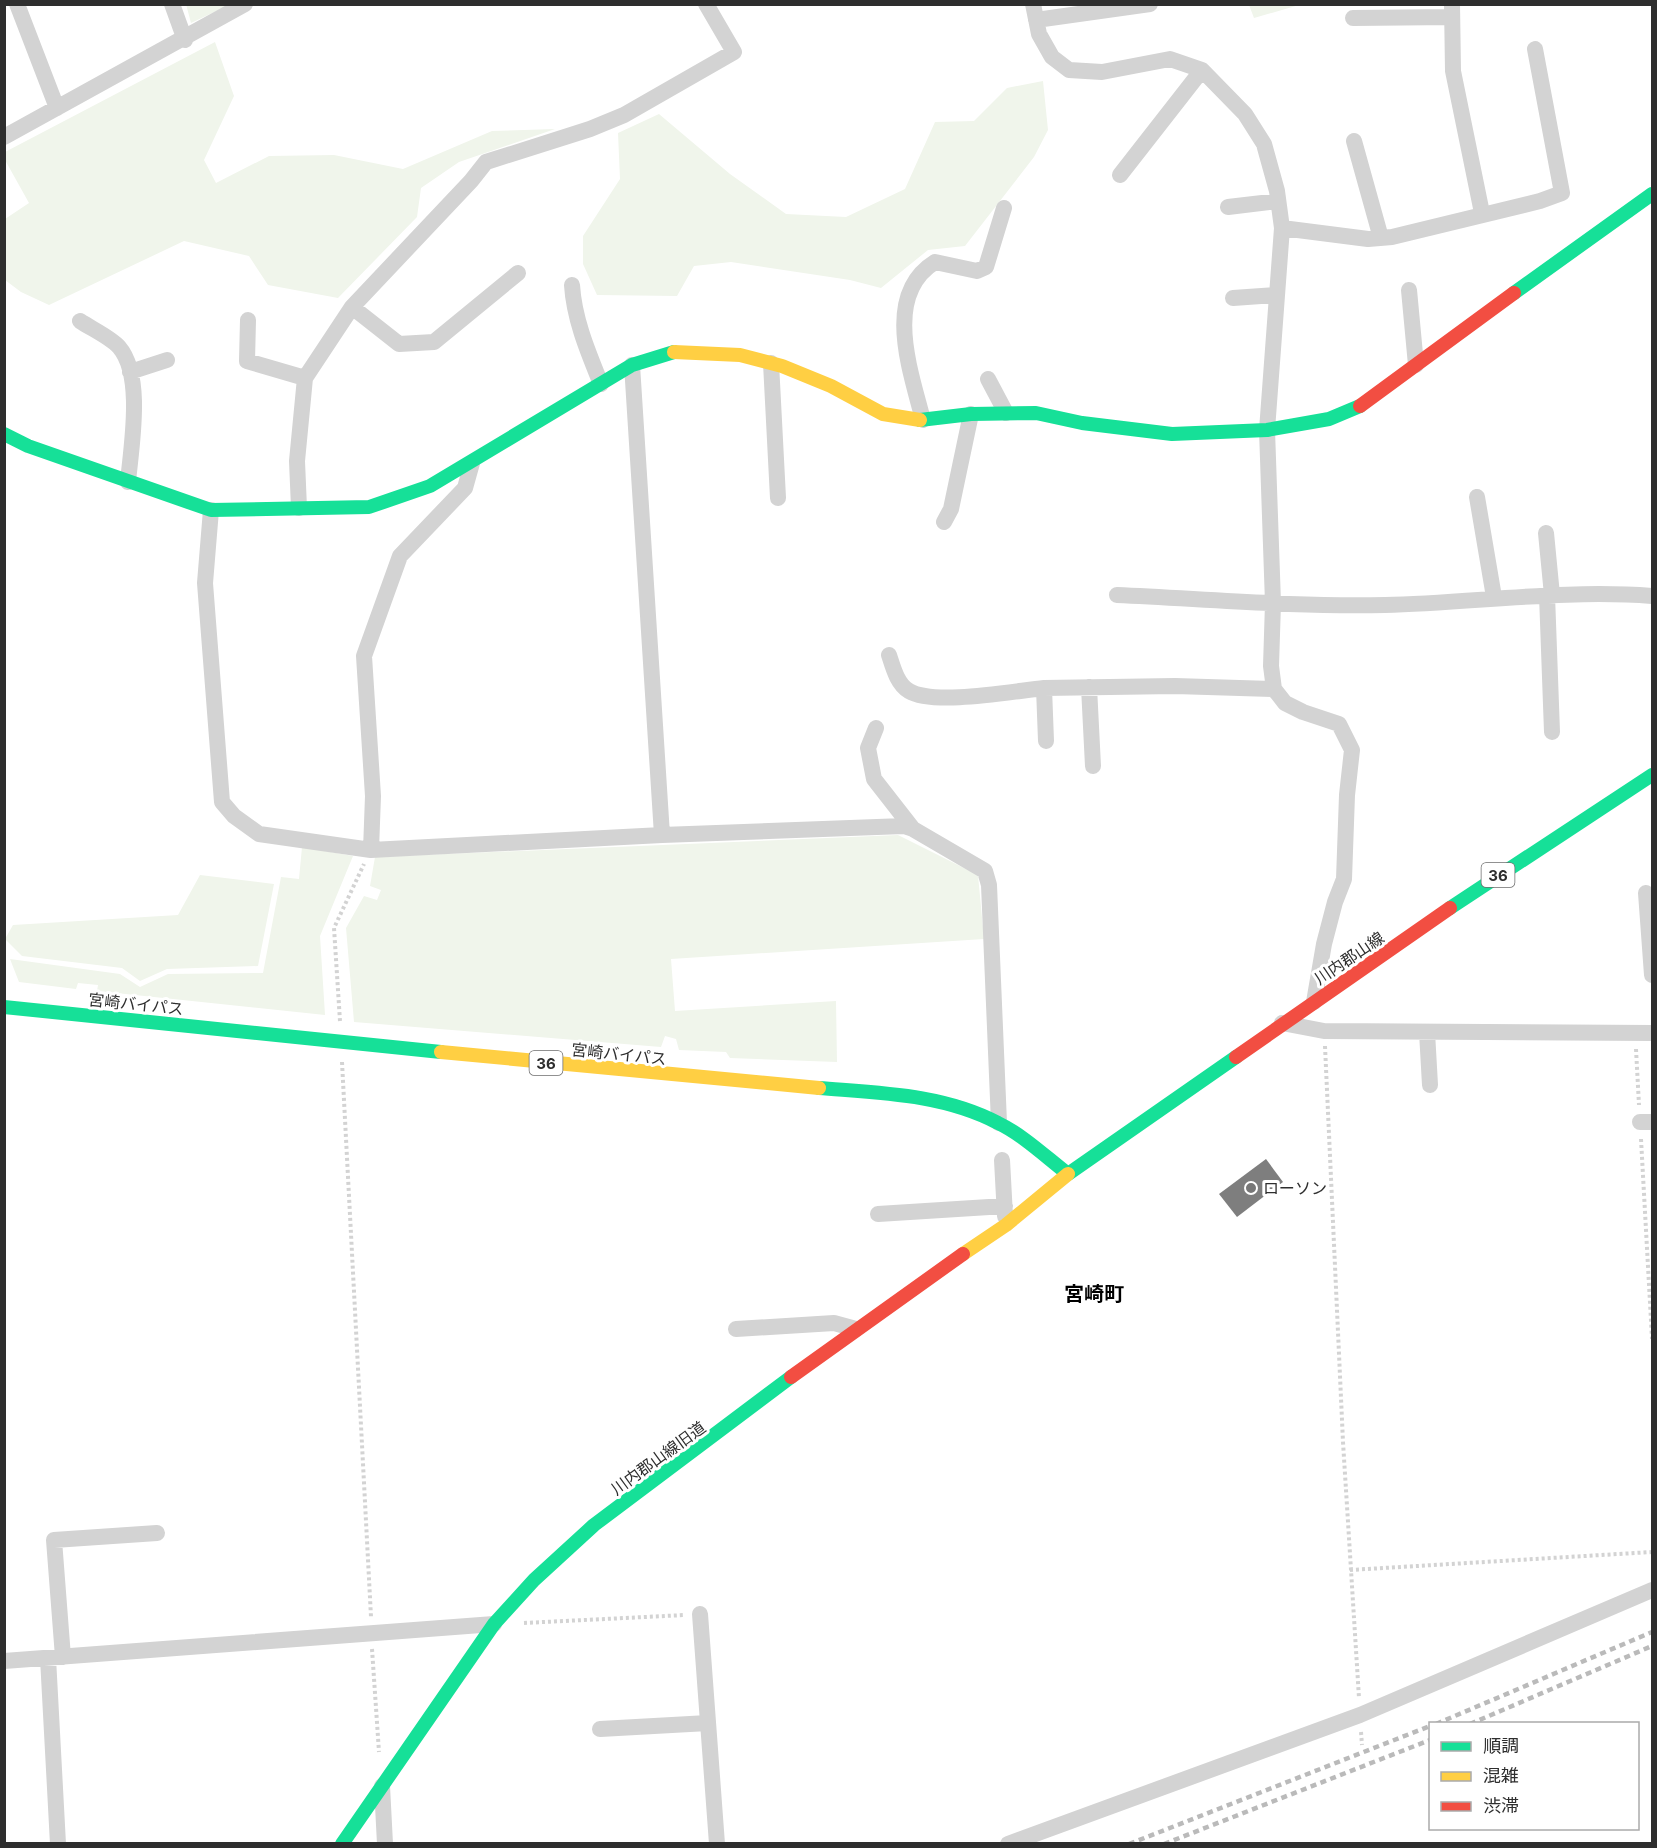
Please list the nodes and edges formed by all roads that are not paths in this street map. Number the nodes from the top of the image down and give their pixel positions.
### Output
1 (17, 4) edge
2 (172, 4) edge
3 (245, 4) edge
4 (706, 4) edge
5 (1150, 4) edge
6 (1452, 11) edge
7 (1035, 12) edge
8 (1363, 14) edge
9 (184, 40) junction
10 (1535, 49) dead end
11 (1202, 70) junction
12 (57, 108) junction
13 (4, 137) edge
14 (1354, 141) dead end
15 (1120, 175) dead end
16 (1653, 194) edge
17 (1278, 201) junction
18 (1228, 207) dead end
19 (1004, 208) dead end
20 (1482, 213) junction
21 (1282, 228) junction
22 (1381, 238) junction
23 (518, 273) dead end
24 (572, 285) dead end
25 (1409, 290) dead end
26 (1276, 295) junction
27 (1233, 298) dead end
28 (352, 306) junction
29 (248, 320) dead end
30 (80, 321) dead end
31 (167, 360) dead end
32 (771, 363) junction
33 (632, 365) junction
34 (1416, 365) junction
35 (130, 372) junction
36 (305, 378) junction
37 (988, 379) dead end
38 (601, 384) junction
39 (1006, 413) junction
40 (971, 414) junction
41 (923, 420) junction
42 (1267, 430) junction
43 (4, 434) edge
44 (471, 463) junction
45 (128, 482) junction
46 (1477, 497) dead end
47 (778, 498) dead end
48 (298, 508) junction
49 (211, 510) junction
50 (944, 522) dead end
51 (1546, 533) dead end
52 (1117, 595) dead end
53 (1549, 595) junction
54 (1653, 596) edge
55 (1494, 597) junction
56 (1273, 603) junction
57 (889, 655) dead end
58 (1089, 687) junction
59 (1044, 688) junction
60 (1274, 689) junction
61 (876, 728) dead end
62 (1552, 732) dead end
63 (1046, 741) dead end
64 (1093, 766) dead end
65 (1653, 775) edge
66 (913, 829) junction
67 (662, 835) junction
68 (371, 850) junction
69 (1646, 893) dead end
70 (1653, 975) edge
71 (1314, 1002) junction
72 (4, 1007) edge
73 (1282, 1023) junction
74 (1427, 1032) junction
75 (1653, 1033) edge
76 (1430, 1085) dead end
77 (999, 1123) junction
78 (1002, 1160) dead end
79 (1068, 1174) junction
80 (1005, 1206) junction
81 (878, 1214) dead end
82 (1006, 1226) junction
83 (736, 1329) dead end
84 (856, 1329) junction
85 (157, 1533) dead end
86 (1653, 1590) edge
87 (700, 1614) road end
88 (494, 1624) junction
89 (55, 1658) junction
90 (4, 1661) edge
91 (708, 1723) junction
92 (600, 1729) dead end
93 (382, 1786) junction
94 (1041, 1837) edge
95 (58, 1844) edge
96 (342, 1844) edge
97 (385, 1844) edge
98 (717, 1844) edge
99 (1008, 1844) edge

1 - 12 street
2 - 9 street
3 - 9 street
4 - 28 street
5 - 7 street
6 - 8 street
6 - 20 street
7 - 11 street
9 - 12 street
10 - 20 street
11 - 15 street
11 - 17 street
12 - 13 street
14 - 22 street
16 - 34 street
17 - 18 street
17 - 21 street
19 - 41 street
20 - 22 street
21 - 22 street
21 - 26 street
23 - 28 street
24 - 38 street
25 - 34 street
26 - 27 street
26 - 42 street
28 - 36 street
29 - 36 street
30 - 35 street
31 - 35 street
32 - 33 street
32 - 41 street
32 - 47 street
33 - 38 street
33 - 67 street
34 - 42 street
35 - 45 street
36 - 48 street
37 - 39 street
38 - 44 street
39 - 40 street
39 - 42 street
40 - 41 street
40 - 50 street
42 - 56 street
43 - 45 street
44 - 48 street
44 - 68 street
45 - 49 street
46 - 55 street
48 - 49 street
49 - 68 street
51 - 53 street
52 - 56 street
53 - 54 street
53 - 55 street
53 - 62 street
55 - 56 street
56 - 60 street
57 - 59 street
58 - 59 street
58 - 60 street
58 - 64 street
59 - 63 street
60 - 71 street
61 - 66 street
65 - 71 street, 川内郡山線 / 36
66 - 67 street
66 - 77 street
67 - 68 street
69 - 70 street
71 - 73 street, 川内郡山線 / 36
72 - 77 street, 宮崎バイパス / 36
73 - 74 street
73 - 79 street, 川内郡山線 / 36
74 - 75 street
74 - 76 street
77 - 79 street, 宮崎バイパス / 36
78 - 80 street
79 - 82 street, 川内郡山線旧道
80 - 81 street
80 - 82 street
82 - 84 street, 川内郡山線旧道
83 - 84 street
84 - 88 street, 川内郡山線旧道
85 - 89 street
86 - 94 street
87 - 91 street
88 - 89 street
88 - 93 street, 川内郡山線旧道
89 - 90 street
89 - 95 street
91 - 92 street
91 - 98 street
93 - 96 street, 川内郡山線旧道
93 - 97 street
94 - 99 street

